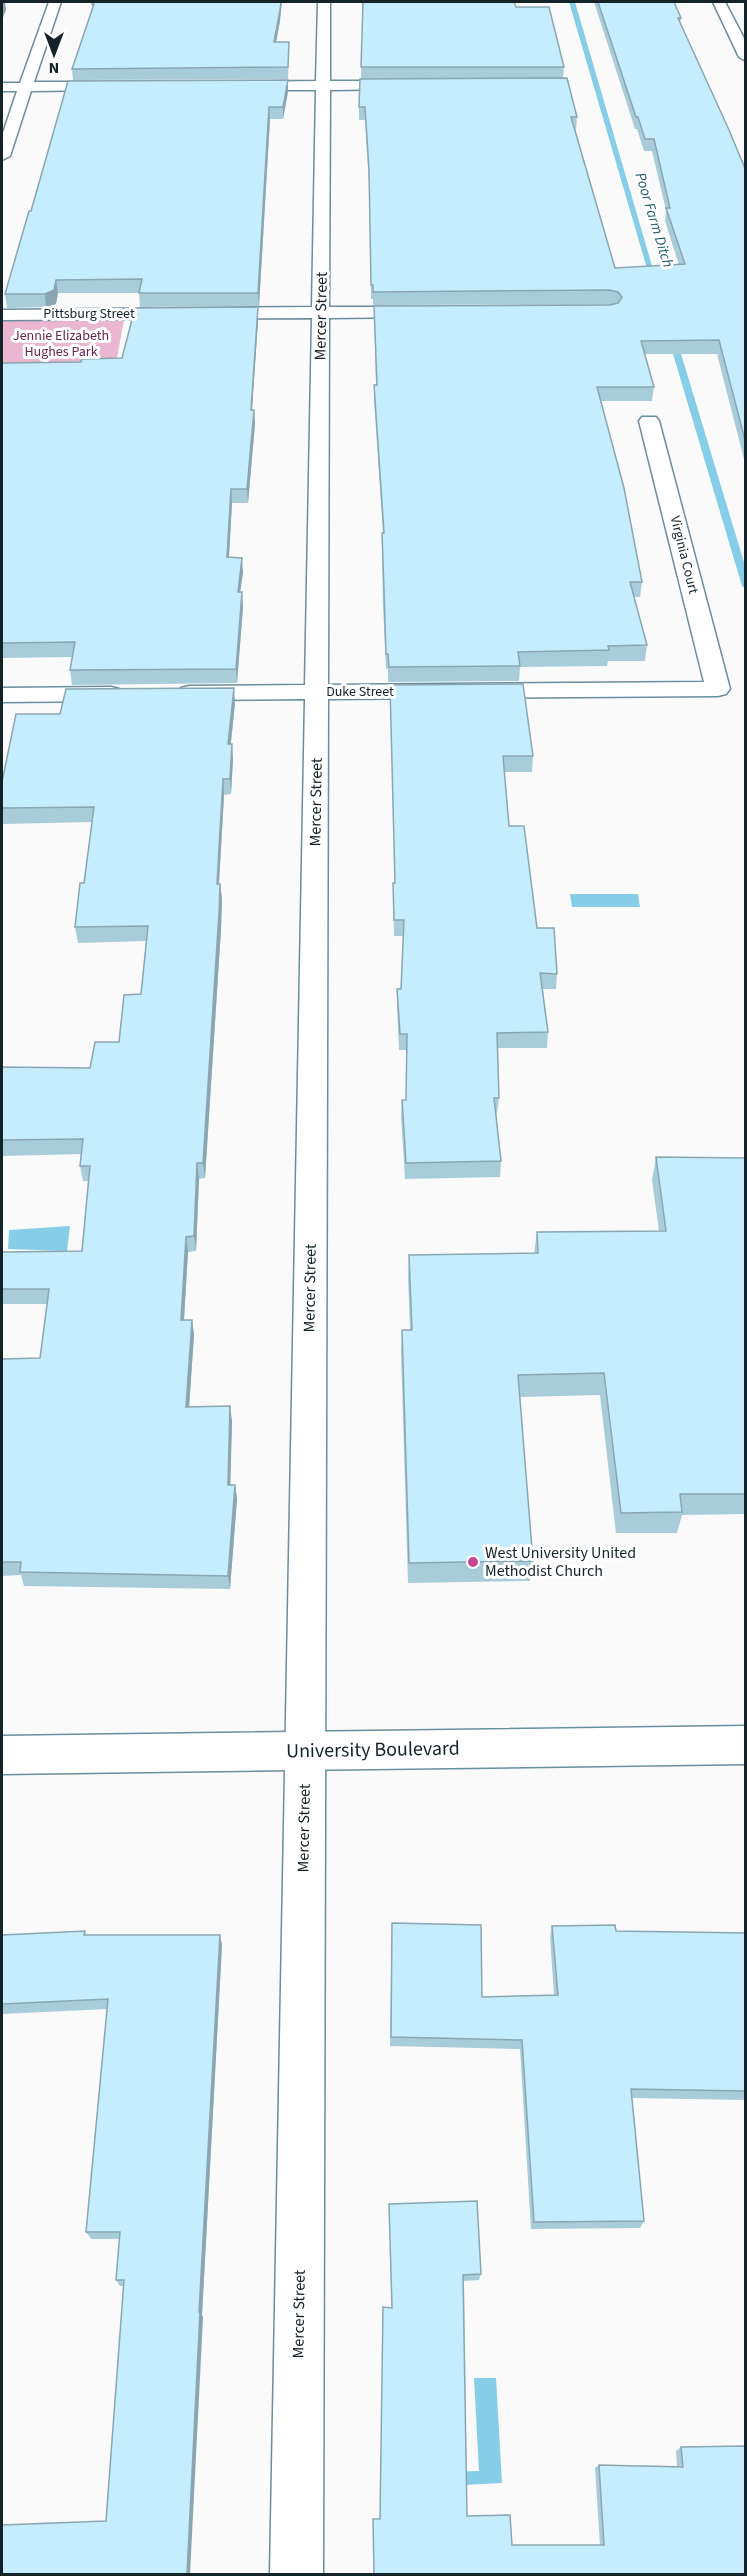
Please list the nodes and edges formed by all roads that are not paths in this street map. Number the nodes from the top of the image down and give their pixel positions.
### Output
1 (55, 2) edge
2 (324, 2) edge
3 (719, 2) edge
4 (746, 57) edge
5 (324, 85) junction
6 (417, 85) edge
7 (121, 86) edge
8 (228, 86) edge
9 (2, 87) edge
10 (26, 87) junction
11 (2, 156) edge
12 (321, 312) junction
13 (441, 312) edge
14 (2, 315) edge
15 (649, 421) dead end
16 (718, 689) joint
17 (317, 692) junction
18 (165, 693) edge
19 (2, 694) edge
20 (130, 694) edge
21 (746, 1744) edge
22 (305, 1750) junction
23 (2, 1755) edge
24 (296, 2574) edge

1 - 10 street
2 - 5 street, Mercer Street
3 - 4 street
5 - 6 street
5 - 8 street
5 - 12 street, Mercer Street
7 - 10 street
9 - 10 street
10 - 11 street
12 - 13 street, Pittsburg Street
12 - 14 street, Pittsburg Street
12 - 17 street, Mercer Street
15 - 16 street, Virginia Court
16 - 17 street, Duke Street
17 - 18 street, Duke Street
17 - 22 street, Mercer Street
19 - 20 street
21 - 22 street, University Boulevard
22 - 23 street, University Boulevard
22 - 24 street, Mercer Street

